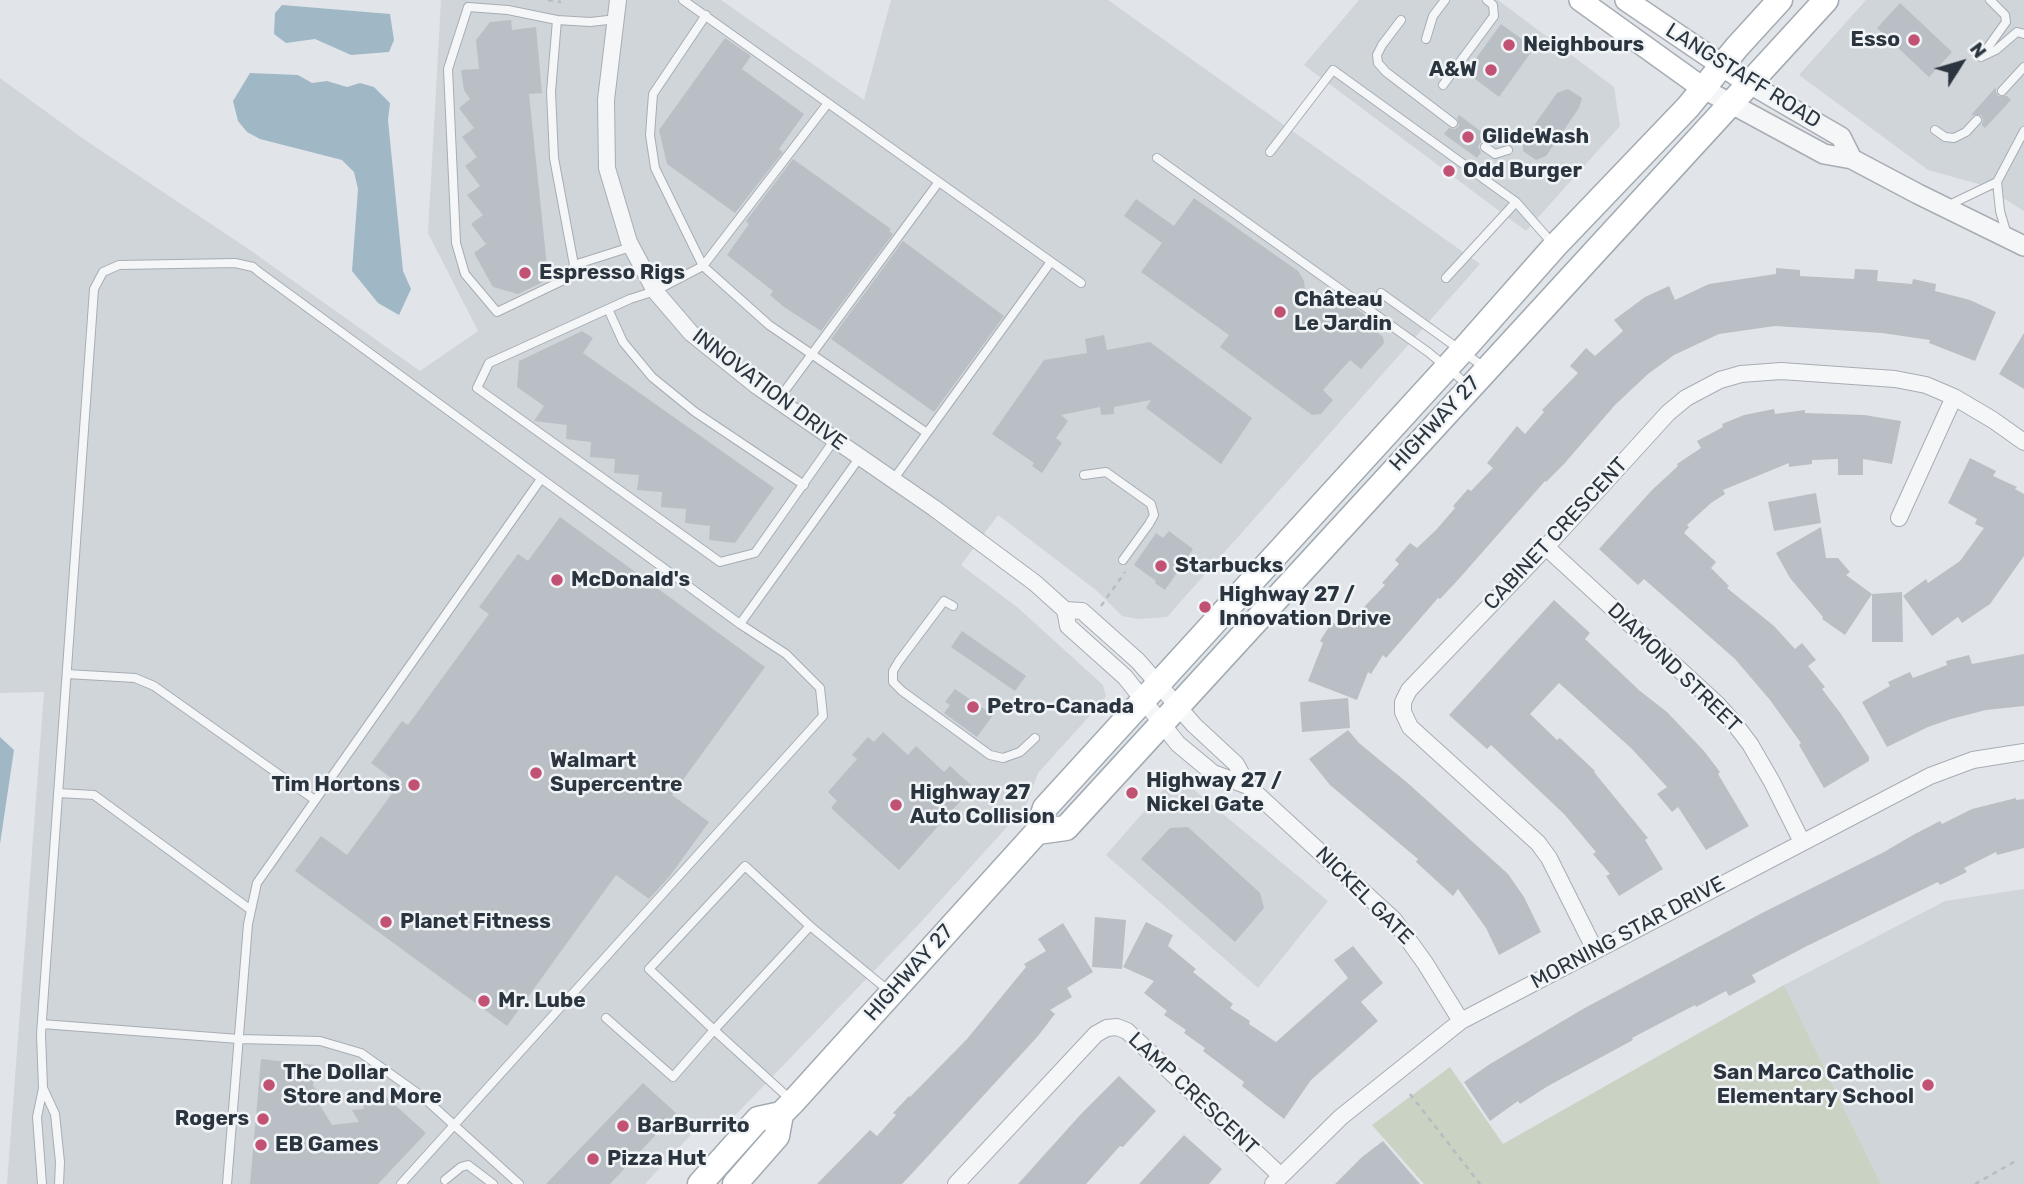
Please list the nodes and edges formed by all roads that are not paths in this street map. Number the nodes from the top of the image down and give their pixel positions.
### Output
1 (618, 0) edge
2 (683, 0) edge
3 (1445, 0) edge
4 (1487, 0) edge
5 (1580, 0) edge
6 (1626, 0) edge
7 (1780, 0) edge
8 (1826, 0) edge
9 (1990, 0) edge
10 (706, 15) junction
11 (617, 19) junction
12 (557, 20) junction
13 (1401, 20) dead end
14 (2024, 34) edge
15 (1426, 39) dead end
16 (1721, 66) junction
17 (2024, 67) edge
18 (1750, 84) junction
19 (1443, 85) dead end
20 (1704, 89) junction
21 (2002, 91) dead end
22 (828, 103) junction
23 (1731, 104) junction
24 (1977, 120) dead end
25 (1453, 123) dead end
26 (1935, 130) dead end
27 (2024, 131) edge
28 (1485, 147) dead end
29 (1508, 150) dead end
30 (1269, 152) dead end
31 (1157, 158) dead end
32 (1852, 159) junction
33 (1997, 182) junction
34 (938, 183) junction
35 (1516, 202) junction
36 (1945, 207) junction
37 (2016, 242) edge
38 (1555, 246) junction
39 (631, 247) junction
40 (1050, 263) junction
41 (574, 265) junction
42 (703, 266) junction
43 (1446, 278) dead end
44 (1081, 283) dead end
45 (655, 291) junction
46 (1381, 293) dead end
47 (608, 309) junction
48 (813, 354) junction
49 (1455, 359) junction
50 (1478, 377) junction
51 (1954, 397) junction
52 (778, 400) junction
53 (927, 433) junction
54 (835, 439) junction
55 (2024, 442) edge
56 (860, 457) junction
57 (1084, 475) dead end
58 (541, 479) junction
59 (893, 480) junction
60 (804, 485) junction
61 (1899, 518) dead end
62 (1546, 547) junction
63 (1122, 560) road end
64 (953, 607) dead end
65 (740, 624) junction
66 (67, 674) junction
67 (1150, 691) junction
68 (1170, 714) junction
69 (1035, 738) dead end
70 (2024, 752) edge
71 (1248, 786) junction
72 (58, 793) junction
73 (314, 800) junction
74 (1037, 832) junction
75 (1802, 842) junction
76 (251, 910) junction
77 (810, 926) junction
78 (1595, 950) junction
79 (891, 993) junction
80 (606, 1018) dead end
81 (1461, 1021) junction
82 (42, 1024) junction
83 (714, 1030) junction
84 (239, 1039) junction
85 (43, 1087) junction
86 (787, 1108) junction
87 (453, 1124) junction
88 (445, 1180) dead end
89 (1277, 1180) edge
90 (42, 1184) edge
91 (59, 1184) edge
92 (227, 1184) edge
93 (401, 1184) edge
94 (493, 1184) edge
95 (519, 1184) edge
96 (700, 1184) edge
97 (736, 1184) edge
98 (956, 1184) edge

1 - 11 street, INNOVATION DRIVE
2 - 10 lane
3 - 15 lane
4 - 19 lane
5 - 20 main road, LANGSTAFF ROAD
6 - 16 main road, LANGSTAFF ROAD
7 - 16 main road, HIGHWAY 27
8 - 18 main road, HIGHWAY 27
9 - 14 lane
10 - 22 lane
10 - 42 lane
11 - 12 lane
11 - 39 street, INNOVATION DRIVE
12 - 41 lane
12 - 41 lane
13 - 25 lane
16 - 18 main road, LANGSTAFF ROAD
16 - 20 main road, HIGHWAY 27
17 - 21 lane
18 - 23 main road, HIGHWAY 27
18 - 32 street, LANGSTAFF ROAD
20 - 23 street, LANGSTAFF ROAD
20 - 38 main road, HIGHWAY 27
22 - 34 lane
22 - 42 lane
23 - 32 street, LANGSTAFF ROAD
23 - 50 main road, HIGHWAY 27
24 - 26 lane
27 - 33 lane
28 - 29 lane
30 - 35 lane
31 - 49 lane
32 - 36 street, LANGSTAFF ROAD
33 - 36 lane
33 - 37 lane
34 - 40 lane
34 - 48 lane
35 - 38 lane
35 - 43 lane
36 - 37 street, LANGSTAFF ROAD
38 - 49 main road, HIGHWAY 27
39 - 41 lane
39 - 45 street, INNOVATION DRIVE
40 - 44 lane
40 - 53 lane
42 - 45 lane
42 - 48 lane
45 - 47 lane
45 - 52 street, INNOVATION DRIVE
46 - 49 lane
47 - 60 lane
47 - 60 lane
48 - 52 lane
48 - 53 lane
49 - 50 lane
49 - 50 lane
49 - 67 main road, HIGHWAY 27
50 - 68 main road, HIGHWAY 27
51 - 55 street, CABINET CRESCENT
51 - 61 street
51 - 62 street, CABINET CRESCENT
52 - 54 street, INNOVATION DRIVE
53 - 59 lane
54 - 56 street, INNOVATION DRIVE
54 - 60 lane
56 - 59 street, INNOVATION DRIVE
56 - 65 lane
57 - 63 lane
58 - 65 lane
58 - 66 lane
58 - 73 lane
59 - 67 street, INNOVATION DRIVE
62 - 75 street, DIAMOND STREET
62 - 78 street, CABINET CRESCENT
64 - 69 lane
65 - 87 lane
66 - 72 lane
66 - 73 lane
67 - 68 street, INNOVATION DRIVE
67 - 68 street, NICKEL GATE
67 - 74 main road, HIGHWAY 27
68 - 71 street, NICKEL GATE
68 - 71 street, NICKEL GATE
68 - 74 main road, HIGHWAY 27
70 - 75 street, MORNING STAR DRIVE
71 - 81 street, NICKEL GATE
72 - 76 lane
72 - 82 lane
73 - 76 lane
74 - 79 main road, HIGHWAY 27
75 - 78 street, MORNING STAR DRIVE
76 - 84 lane
77 - 79 lane
77 - 83 lane
77 - 83 lane
78 - 81 street, MORNING STAR DRIVE
79 - 86 main road, HIGHWAY 27
80 - 83 lane
81 - 89 street, MORNING STAR DRIVE
82 - 84 lane
82 - 85 lane
83 - 86 lane
84 - 87 lane
84 - 92 lane
85 - 90 lane
85 - 91 lane
86 - 96 main road, HIGHWAY 27
86 - 97 main road, HIGHWAY 27
87 - 93 lane
87 - 95 lane
88 - 94 lane
89 - 98 street, LAMP CRESCENT

